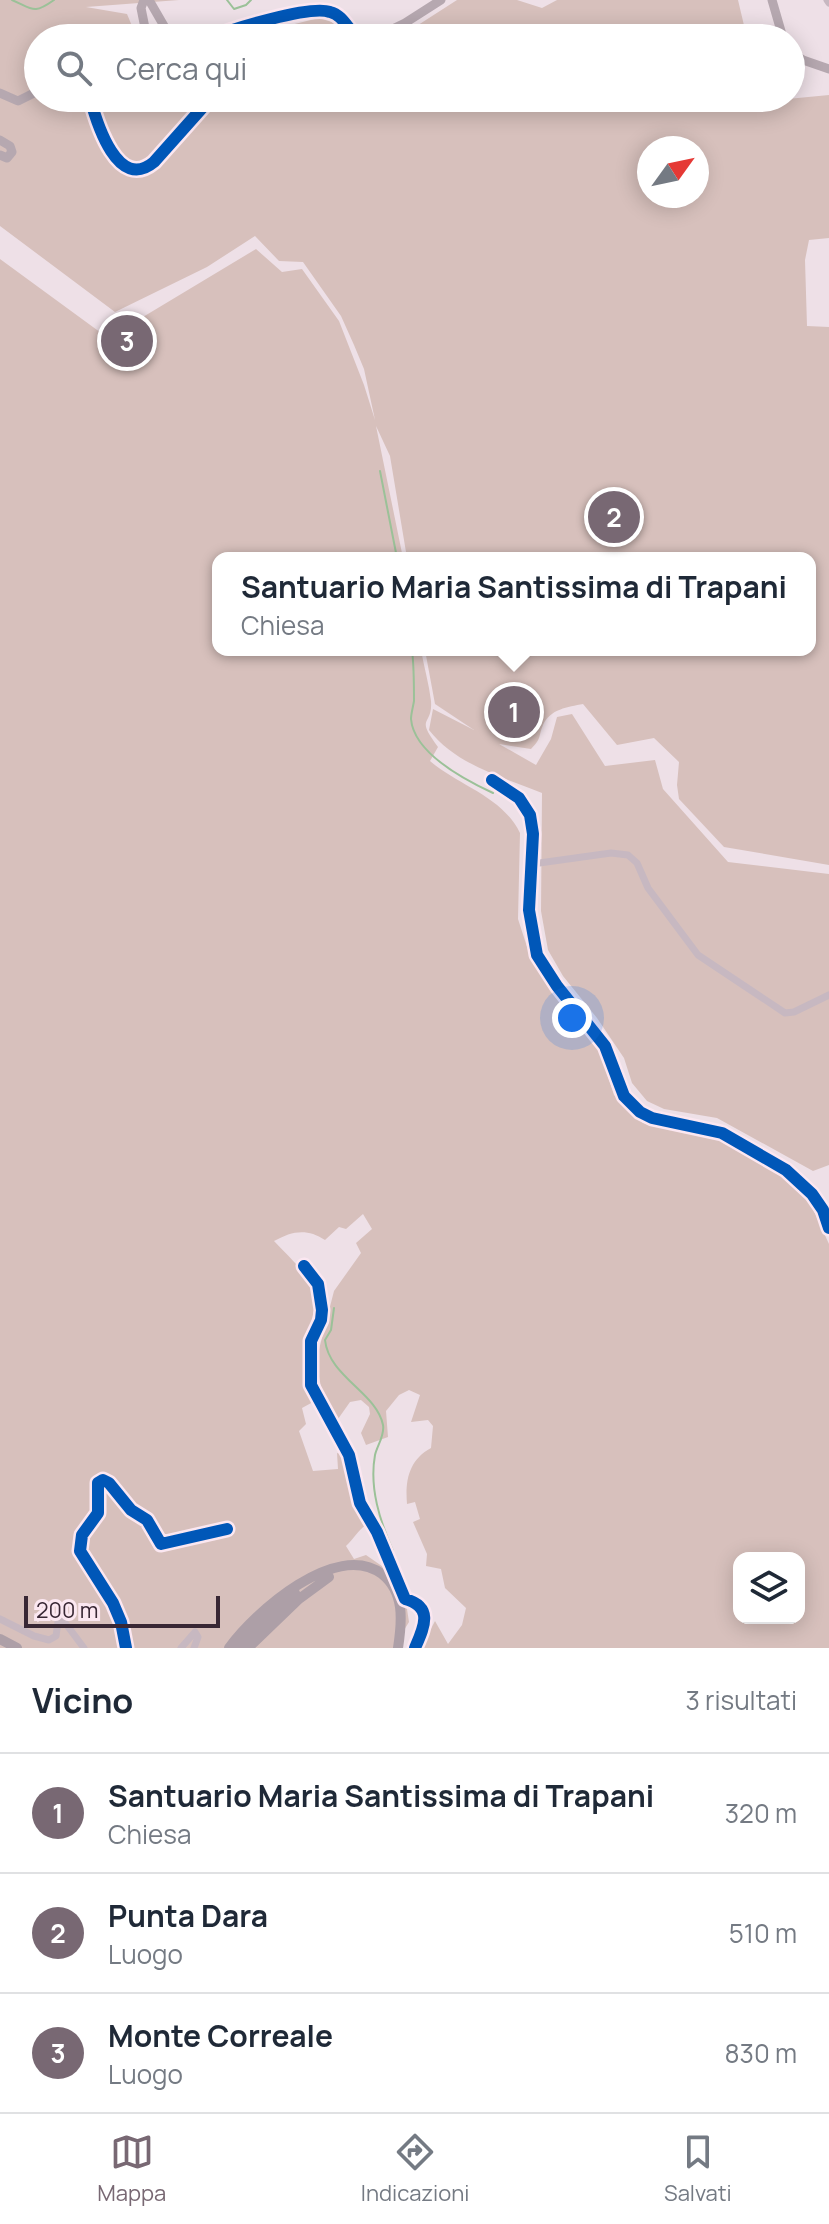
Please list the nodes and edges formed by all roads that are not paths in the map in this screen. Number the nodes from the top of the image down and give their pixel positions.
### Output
1 (146, 0) edge
2 (441, 0) edge
3 (772, 0) edge
4 (144, 24) edge
5 (162, 24) edge
6 (257, 24) edge
7 (346, 24) edge
8 (402, 24) edge
9 (779, 24) edge
10 (805, 61) edge
11 (829, 69) edge
12 (0, 93) edge
13 (24, 98) edge
14 (95, 112) edge
15 (199, 112) edge
16 (0, 140) edge
17 (0, 155) edge
18 (492, 780) dead end
19 (533, 864) junction
20 (829, 995) edge
21 (829, 1218) edge
22 (829, 1228) edge
23 (304, 1266) dead end
24 (227, 1529) dead end
25 (308, 1581) junction
26 (283, 1614) junction
27 (0, 1619) edge
28 (2, 1640) edge
29 (20, 1648) edge
30 (84, 1648) edge
31 (126, 1648) edge
32 (181, 1648) edge
33 (194, 1648) edge
34 (229, 1648) edge
35 (238, 1648) edge
36 (248, 1648) edge
37 (257, 1648) edge
38 (391, 1648) edge
39 (398, 1648) edge
40 (415, 1648) edge

1 - 4 main road
1 - 5 main road
2 - 8 main road
3 - 9 main road
6 - 7 main road
10 - 11 main road
12 - 13 main road
14 - 15 main road
16 - 17 main road
18 - 19 street
19 - 20 street
19 - 21 street
19 - 22 street
23 - 40 street
24 - 31 street
25 - 34 highway
25 - 35 highway
25 - 39 highway
26 - 36 highway
26 - 37 highway
26 - 38 highway
27 - 30 street
28 - 29 highway
32 - 33 street

